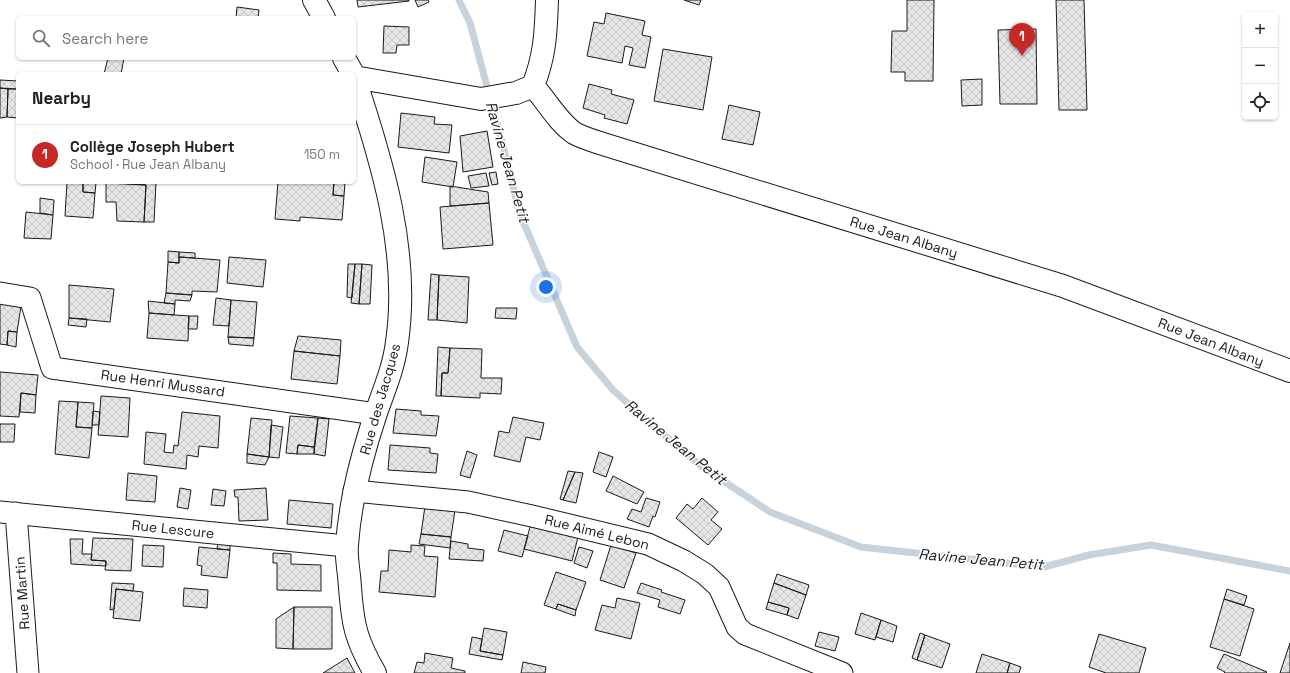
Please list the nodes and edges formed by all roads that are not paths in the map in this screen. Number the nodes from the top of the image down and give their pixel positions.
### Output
1 (314, 0) edge
2 (547, 0) edge
3 (323, 16) edge
4 (345, 60) edge
5 (352, 72) edge
6 (356, 77) edge
7 (356, 83) edge
8 (524, 89) junction
9 (0, 293) edge
10 (1290, 371) edge
11 (376, 414) junction
12 (354, 491) junction
13 (8, 512) edge
14 (346, 546) junction
15 (28, 673) edge
16 (375, 673) edge
17 (842, 673) edge

1 - 3 street
2 - 8 street
4 - 5 street
6 - 8 street
7 - 11 street, Rue des Jacques
8 - 10 street, Rue Jean Albany
9 - 11 street, Rue Henri Mussard
11 - 12 street, Rue des Jacques
12 - 14 street, Rue des Jacques
12 - 17 street, Rue Aimé Lebon
13 - 14 street, Rue Lescure
13 - 15 street, Rue Martin
14 - 16 street, Rue des Jacques

